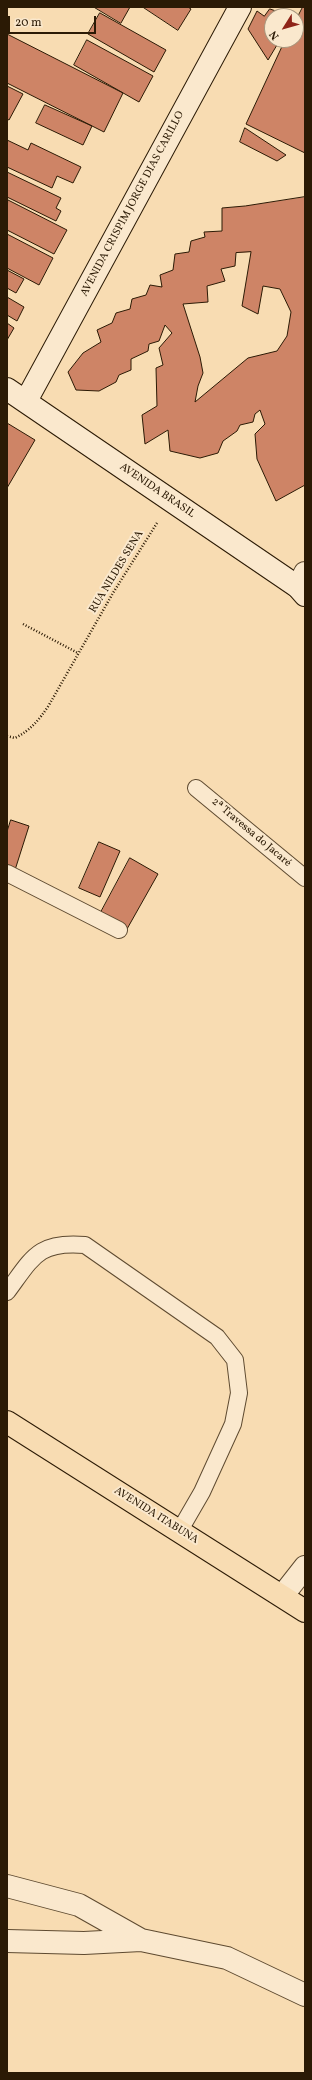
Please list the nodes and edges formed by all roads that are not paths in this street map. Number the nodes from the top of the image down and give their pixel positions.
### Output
1 (240, 7) edge
2 (7, 389) edge
3 (26, 401) junction
4 (303, 585) edge
5 (196, 788) dead end
6 (7, 873) edge
7 (305, 878) edge
8 (119, 930) dead end
9 (7, 1292) edge
10 (7, 1422) edge
11 (180, 1530) junction
12 (305, 1567) edge
13 (283, 1595) junction
14 (305, 1610) edge
15 (7, 1886) edge
16 (141, 1940) junction
17 (7, 1941) edge
18 (305, 1995) edge

1 - 3 street, AVENIDA CRISPIM JORGE DIAS CARILLO
2 - 3 street, AVENIDA BRASIL
3 - 4 street, AVENIDA BRASIL
5 - 7 lane, 2ª Travessa do Jacaré
6 - 8 lane
9 - 11 lane
10 - 11 main road, AVENIDA ITABUNA
11 - 13 main road, AVENIDA ITABUNA
12 - 13 street
13 - 14 main road, AVENIDA ITABUNA
15 - 16 street
16 - 17 street
16 - 18 street

